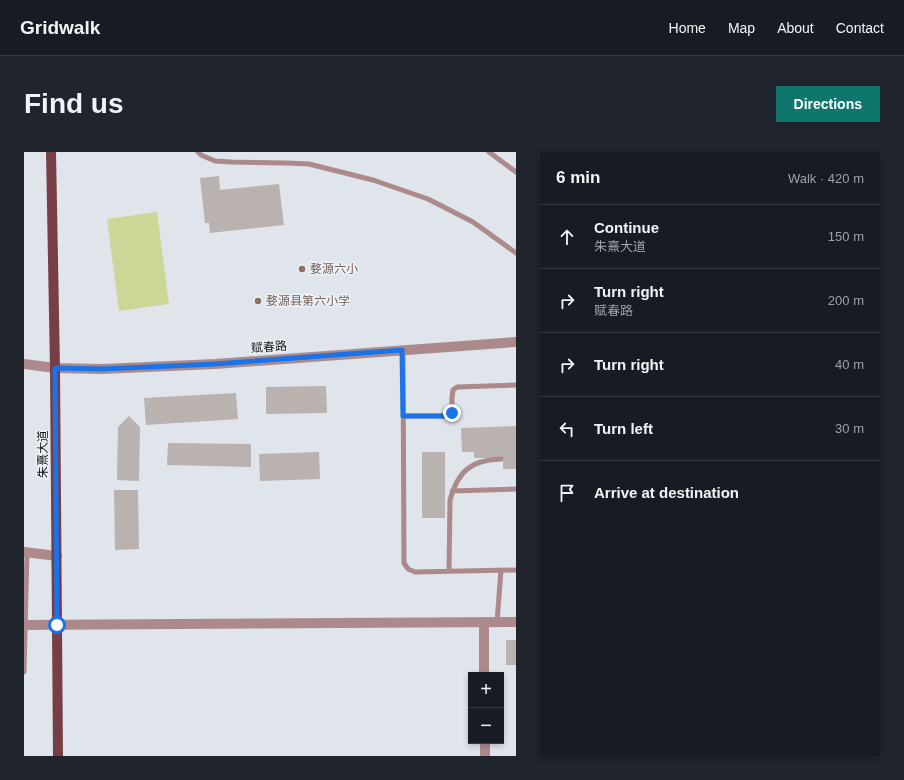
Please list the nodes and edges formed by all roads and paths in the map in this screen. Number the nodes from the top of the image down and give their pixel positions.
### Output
1 (51, 152) edge
2 (198, 152) edge
3 (489, 152) edge
4 (516, 172) edge
5 (516, 253) edge
6 (516, 342) edge
7 (402, 350) junction
8 (24, 364) edge
9 (55, 368) junction
10 (516, 385) edge
11 (403, 416) junction
12 (501, 459) dead end
13 (516, 489) edge
14 (452, 491) junction
15 (25, 552) edge
16 (56, 556) junction
17 (501, 570) junction
18 (516, 570) edge
19 (450, 571) junction
20 (484, 622) junction
21 (497, 622) junction
22 (516, 622) edge
23 (24, 625) edge
24 (57, 625) junction
25 (24, 672) edge
26 (484, 672) edge
27 (485, 744) edge
28 (58, 756) edge
29 (485, 756) edge

1 - 9 main road, 朱熹大道
2 - 5 lane
3 - 4 lane
6 - 7 street, 赋春路
7 - 9 street, 赋春路
7 - 11 lane
8 - 9 street, 赋春路
9 - 16 main road, 朱熹大道
10 - 11 lane
11 - 19 lane
12 - 14 lane
13 - 14 lane
14 - 19 lane
15 - 16 street
15 - 23 lane
16 - 24 main road, 朱熹大道
17 - 18 lane
17 - 19 lane
17 - 21 lane
20 - 21 street
20 - 24 street
20 - 26 street
21 - 22 street
23 - 24 street
23 - 25 lane
24 - 28 main road, 朱熹大道
27 - 29 street

